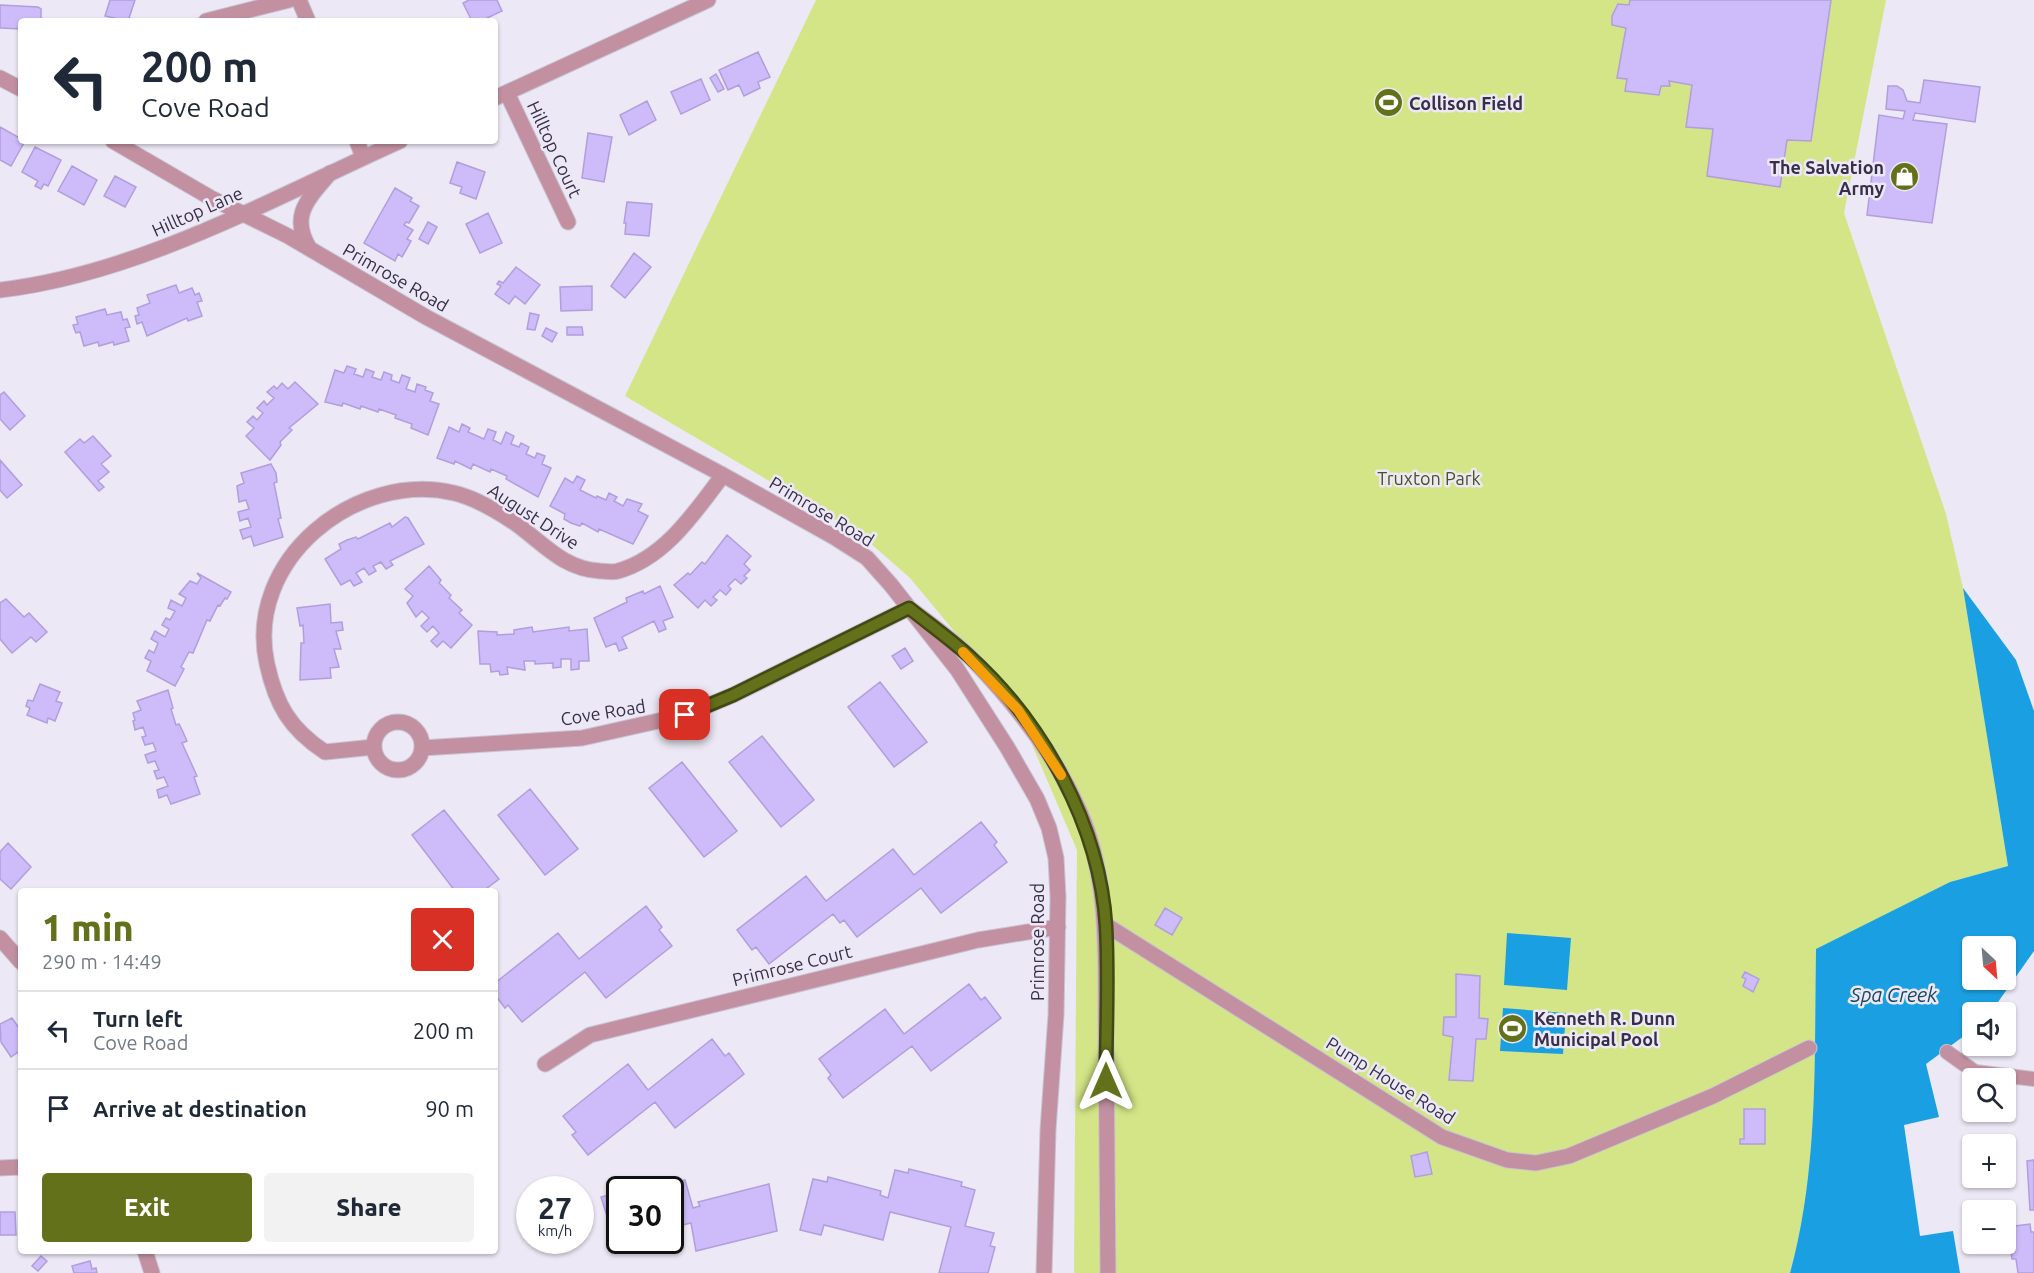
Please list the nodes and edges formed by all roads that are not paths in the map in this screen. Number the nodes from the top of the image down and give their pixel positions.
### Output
1 (289, 0) edge
2 (299, 0) edge
3 (708, 0) edge
4 (218, 18) edge
5 (307, 18) edge
6 (0, 78) edge
7 (18, 87) edge
8 (501, 96) edge
9 (118, 144) edge
10 (358, 144) edge
11 (393, 144) edge
12 (363, 157) junction
13 (330, 173) junction
14 (241, 213) junction
15 (568, 222) dead end
16 (310, 249) junction
17 (0, 290) edge
18 (723, 475) junction
19 (909, 608) junction
20 (374, 747) junction
21 (422, 748) junction
22 (1106, 925) junction
23 (1058, 927) junction
24 (0, 938) edge
25 (18, 959) edge
26 (1809, 1048) dead end
27 (1947, 1052) dead end
28 (545, 1064) dead end
29 (2034, 1079) edge
30 (18, 1167) edge
31 (0, 1168) edge
32 (146, 1254) edge
33 (152, 1273) edge
34 (1044, 1273) edge
35 (1108, 1273) edge

1 - 4 street
2 - 5 street
3 - 8 street
6 - 7 street
8 - 15 street, Hilltop Court
9 - 14 street, Primrose Road
10 - 12 street
11 - 12 street, Hilltop Lane
12 - 13 street, Hilltop Lane
13 - 14 street, Hilltop Lane
13 - 16 street
14 - 16 street, Primrose Road
14 - 17 street, Hilltop Lane
16 - 18 street, Primrose Road
18 - 19 street, Primrose Road
18 - 20 street, August Drive
19 - 21 street, Cove Road
19 - 22 street
19 - 23 street, Primrose Road
20 - 21 street
20 - 21 street
22 - 26 street, Pump House Road
22 - 35 street
23 - 28 street, Primrose Court
23 - 34 street, Primrose Road
24 - 25 street
27 - 29 street
30 - 31 street
32 - 33 street

